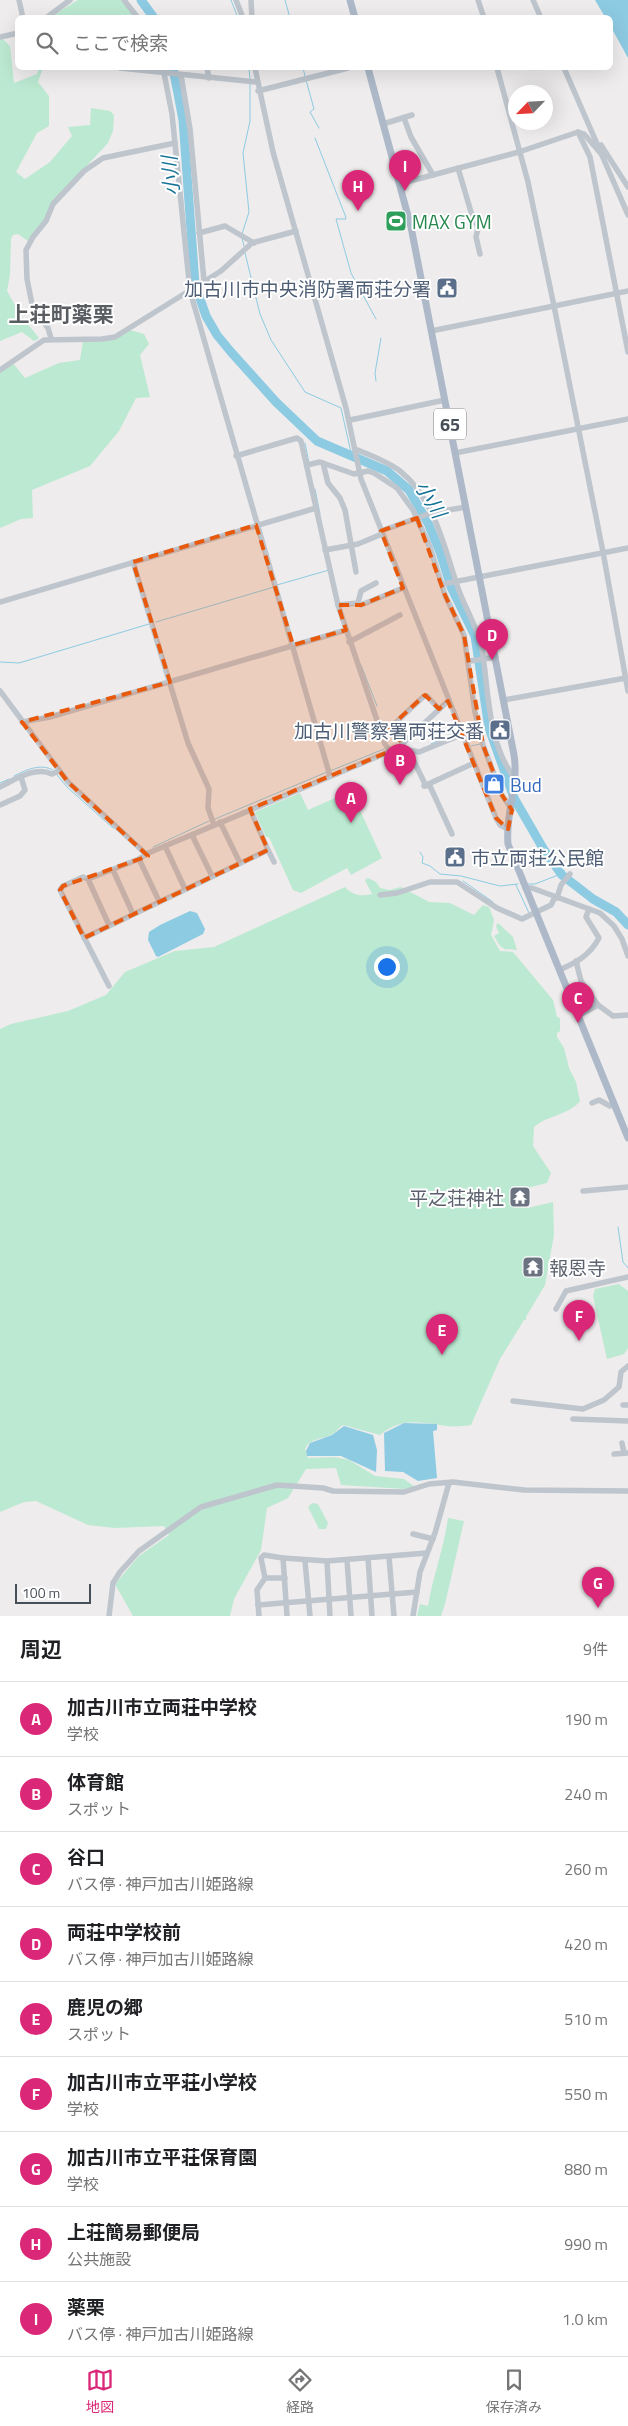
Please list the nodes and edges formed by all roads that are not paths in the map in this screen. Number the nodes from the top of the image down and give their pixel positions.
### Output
1 (18, 0) edge
2 (70, 0) edge
3 (124, 0) edge
4 (236, 0) edge
5 (251, 0) edge
6 (350, 0) edge
7 (478, 0) edge
8 (533, 0) edge
9 (22, 15) edge
10 (50, 15) edge
11 (136, 15) edge
12 (242, 15) edge
13 (252, 15) edge
14 (354, 15) edge
15 (483, 15) edge
16 (540, 15) edge
17 (15, 34) edge
18 (0, 36) edge
19 (163, 70) edge
20 (207, 70) edge
21 (255, 70) edge
22 (340, 70) edge
23 (369, 70) edge
24 (498, 70) edge
25 (565, 70) edge
26 (181, 75) junction
27 (209, 78) junction
28 (256, 82) junction
29 (258, 91) junction
30 (412, 115) dead end
31 (404, 118) junction
32 (383, 124) junction
33 (578, 132) junction
34 (596, 139) junction
35 (175, 143) junction
36 (519, 152) junction
37 (603, 156) junction
38 (458, 168) junction
39 (433, 175) junction
40 (399, 184) junction
41 (628, 187) edge
42 (628, 215) edge
43 (296, 231) junction
44 (199, 233) junction
45 (254, 242) junction
46 (480, 254) dead end
47 (203, 282) junction
48 (190, 291) junction
49 (628, 291) edge
50 (616, 293) junction
51 (554, 306) junction
52 (431, 331) junction
53 (51, 338) junction
54 (628, 352) edge
55 (0, 370) edge
56 (445, 400) junction
57 (628, 419) edge
58 (350, 420) junction
59 (577, 430) junction
60 (356, 450) junction
61 (455, 453) junction
62 (236, 456) junction
63 (324, 463) junction
64 (309, 465) junction
65 (359, 470) junction
66 (466, 506) junction
67 (316, 508) junction
68 (430, 513) junction
69 (417, 518) junction
70 (256, 525) junction
71 (381, 533) junction
72 (351, 545) junction
73 (628, 548) edge
74 (327, 549) junction
75 (603, 552) junction
76 (133, 562) junction
77 (356, 572) dead end
78 (480, 577) junction
79 (455, 581) junction
80 (376, 583) dead end
81 (443, 584) dead end
82 (403, 588) junction
83 (0, 602) edge
84 (358, 602) junction
85 (340, 605) junction
86 (400, 615) dead end
87 (346, 630) junction
88 (349, 642) junction
89 (293, 645) junction
90 (496, 657) junction
91 (482, 659) junction
92 (470, 661) dead end
93 (626, 678) junction
94 (170, 682) junction
95 (628, 690) edge
96 (0, 692) edge
97 (504, 700) junction
98 (448, 701) junction
99 (439, 709) junction
100 (22, 722) junction
101 (461, 735) junction
102 (400, 745) junction
103 (390, 751) junction
104 (409, 751) junction
105 (474, 763) junction
106 (59, 771) junction
107 (330, 776) junction
108 (21, 777) junction
109 (516, 782) junction
110 (426, 785) junction
111 (0, 787) edge
112 (0, 805) edge
113 (250, 809) junction
114 (512, 810) junction
115 (220, 822) junction
116 (214, 824) junction
117 (508, 829) junction
118 (452, 834) dead end
119 (192, 835) junction
120 (165, 846) junction
121 (268, 850) junction
122 (146, 854) junction
123 (139, 859) junction
124 (274, 862) dead end
125 (240, 863) junction
126 (113, 870) junction
127 (570, 874) dead end
128 (212, 876) junction
129 (88, 879) junction
130 (525, 888) junction
131 (185, 889) junction
132 (380, 895) dead end
133 (556, 897) junction
134 (159, 901) junction
135 (589, 908) junction
136 (536, 913) junction
137 (133, 914) junction
138 (109, 925) junction
139 (84, 938) junction
140 (628, 956) edge
141 (576, 961) junction
142 (560, 970) junction
143 (110, 986) dead end
144 (598, 1005) junction
145 (628, 1015) edge
146 (578, 1016) junction
147 (592, 1103) dead end
148 (614, 1103) junction
149 (628, 1138) edge
150 (628, 1187) edge
151 (583, 1191) dead end
152 (628, 1277) edge
153 (556, 1309) dead end
154 (628, 1366) edge
155 (513, 1401) dead end
156 (573, 1420) dead end
157 (628, 1421) edge
158 (622, 1443) dead end
159 (626, 1453) edge
160 (614, 1454) dead end
161 (450, 1482) junction
162 (628, 1492) edge
163 (413, 1534) dead end
164 (433, 1539) junction
165 (427, 1554) junction
166 (389, 1557) junction
167 (283, 1558) junction
168 (368, 1558) junction
169 (305, 1560) junction
170 (347, 1560) junction
171 (327, 1561) junction
172 (265, 1578) junction
173 (285, 1578) junction
174 (417, 1592) junction
175 (392, 1594) junction
176 (371, 1596) junction
177 (350, 1598) junction
178 (329, 1599) junction
179 (308, 1600) junction
180 (286, 1602) junction
181 (258, 1605) junction
182 (108, 1616) edge
183 (259, 1616) edge
184 (287, 1616) edge
185 (310, 1616) edge
186 (330, 1616) edge
187 (351, 1616) edge
188 (372, 1616) edge
189 (394, 1616) edge
190 (413, 1616) edge

1 - 9 street
2 - 10 street
3 - 11 street
4 - 12 street
5 - 13 street
6 - 14 main road
7 - 15 street
8 - 16 street
17 - 18 street
19 - 26 street
19 - 35 street
20 - 27 street
21 - 28 street
22 - 29 street
23 - 32 main road, 65
24 - 36 street
25 - 34 street
26 - 27 street
26 - 44 street
27 - 28 street
28 - 29 street
29 - 43 street
30 - 31 street
31 - 32 street
31 - 39 street
32 - 40 main road, 65
33 - 36 street
33 - 37 street
33 - 50 street
34 - 37 street
34 - 41 street
35 - 48 street
35 - 53 street
36 - 38 street
36 - 51 street
37 - 42 street
38 - 39 street
38 - 46 street
39 - 40 street
40 - 52 main road, 65
43 - 45 street
43 - 58 street
44 - 45 street
44 - 47 street
45 - 47 street
47 - 48 street
48 - 53 street
48 - 62 street
49 - 50 street
50 - 51 street
50 - 54 street
51 - 52 street
51 - 59 street
52 - 56 main road, 65
53 - 55 street
56 - 58 street
56 - 61 main road, 65
57 - 59 street
58 - 60 street
59 - 61 street
59 - 75 street
60 - 65 street
60 - 68 street
61 - 66 main road, 65
62 - 64 street
62 - 70 street
63 - 64 street
63 - 65 street
63 - 72 street
64 - 67 street
65 - 69 street
65 - 71 street
66 - 68 street
66 - 78 main road, 65
67 - 70 street
67 - 74 street
68 - 69 street
68 - 79 street
69 - 71 street
69 - 114 street
70 - 76 street
70 - 89 street
71 - 72 street
71 - 82 street
72 - 74 street
72 - 77 street
73 - 75 street
74 - 85 street
75 - 78 street
75 - 93 street
76 - 83 street
76 - 94 street
78 - 79 street
78 - 90 main road, 65
79 - 81 street
79 - 91 street
80 - 84 street
82 - 84 street
82 - 98 street
84 - 85 street
85 - 87 street
86 - 88 street
87 - 88 street
87 - 89 street
88 - 103 street
89 - 94 street
89 - 107 street
90 - 91 street
90 - 97 main road, 65
91 - 92 street
91 - 109 street
93 - 95 street
93 - 97 street
94 - 100 street
94 - 116 street
96 - 100 street
97 - 109 main road, 65
98 - 99 street
98 - 101 street
99 - 102 street
99 - 102 street
100 - 106 street
101 - 104 street
101 - 105 street
102 - 103 street
102 - 104 street
103 - 107 street
104 - 110 street
105 - 110 street
105 - 117 street
106 - 108 street
106 - 122 street
107 - 113 street
108 - 111 street
108 - 112 street
109 - 114 main road, 65
110 - 118 street
113 - 115 street
113 - 121 street
114 - 117 main road, 65
115 - 116 street
115 - 125 street
116 - 119 street
117 - 130 main road, 65
119 - 120 street
119 - 128 street
120 - 122 street
120 - 131 street
121 - 124 street
121 - 125 street
122 - 123 street
123 - 126 street
123 - 134 street
125 - 128 street
126 - 129 street
126 - 137 street
127 - 133 street
128 - 131 street
129 - 138 street
129 - 139 street
130 - 133 street
130 - 136 main road, 65
131 - 134 street
132 - 136 street
133 - 135 street
133 - 136 street
134 - 137 street
135 - 140 street
135 - 141 street
136 - 142 main road, 65
137 - 138 street
138 - 139 street
139 - 143 street
141 - 142 street
141 - 144 street
142 - 146 main road, 65
144 - 145 street
144 - 146 street
146 - 148 main road, 65
147 - 148 street
148 - 149 main road, 65
150 - 151 street
152 - 153 street
154 - 155 street
156 - 157 street
158 - 159 street
159 - 160 street
161 - 162 street
161 - 164 street
161 - 182 street
163 - 164 street
164 - 165 street
165 - 166 street
165 - 174 street
166 - 168 street
166 - 175 street
167 - 169 street
167 - 172 street
167 - 173 street
168 - 170 street
168 - 176 street
169 - 171 street
169 - 179 street
170 - 171 street
170 - 177 street
171 - 178 street
172 - 173 street
172 - 181 street
173 - 180 street
174 - 175 street
174 - 190 street
175 - 176 street
175 - 189 street
176 - 177 street
176 - 188 street
177 - 178 street
177 - 187 street
178 - 179 street
178 - 186 street
179 - 180 street
179 - 185 street
180 - 181 street
180 - 184 street
181 - 183 street

